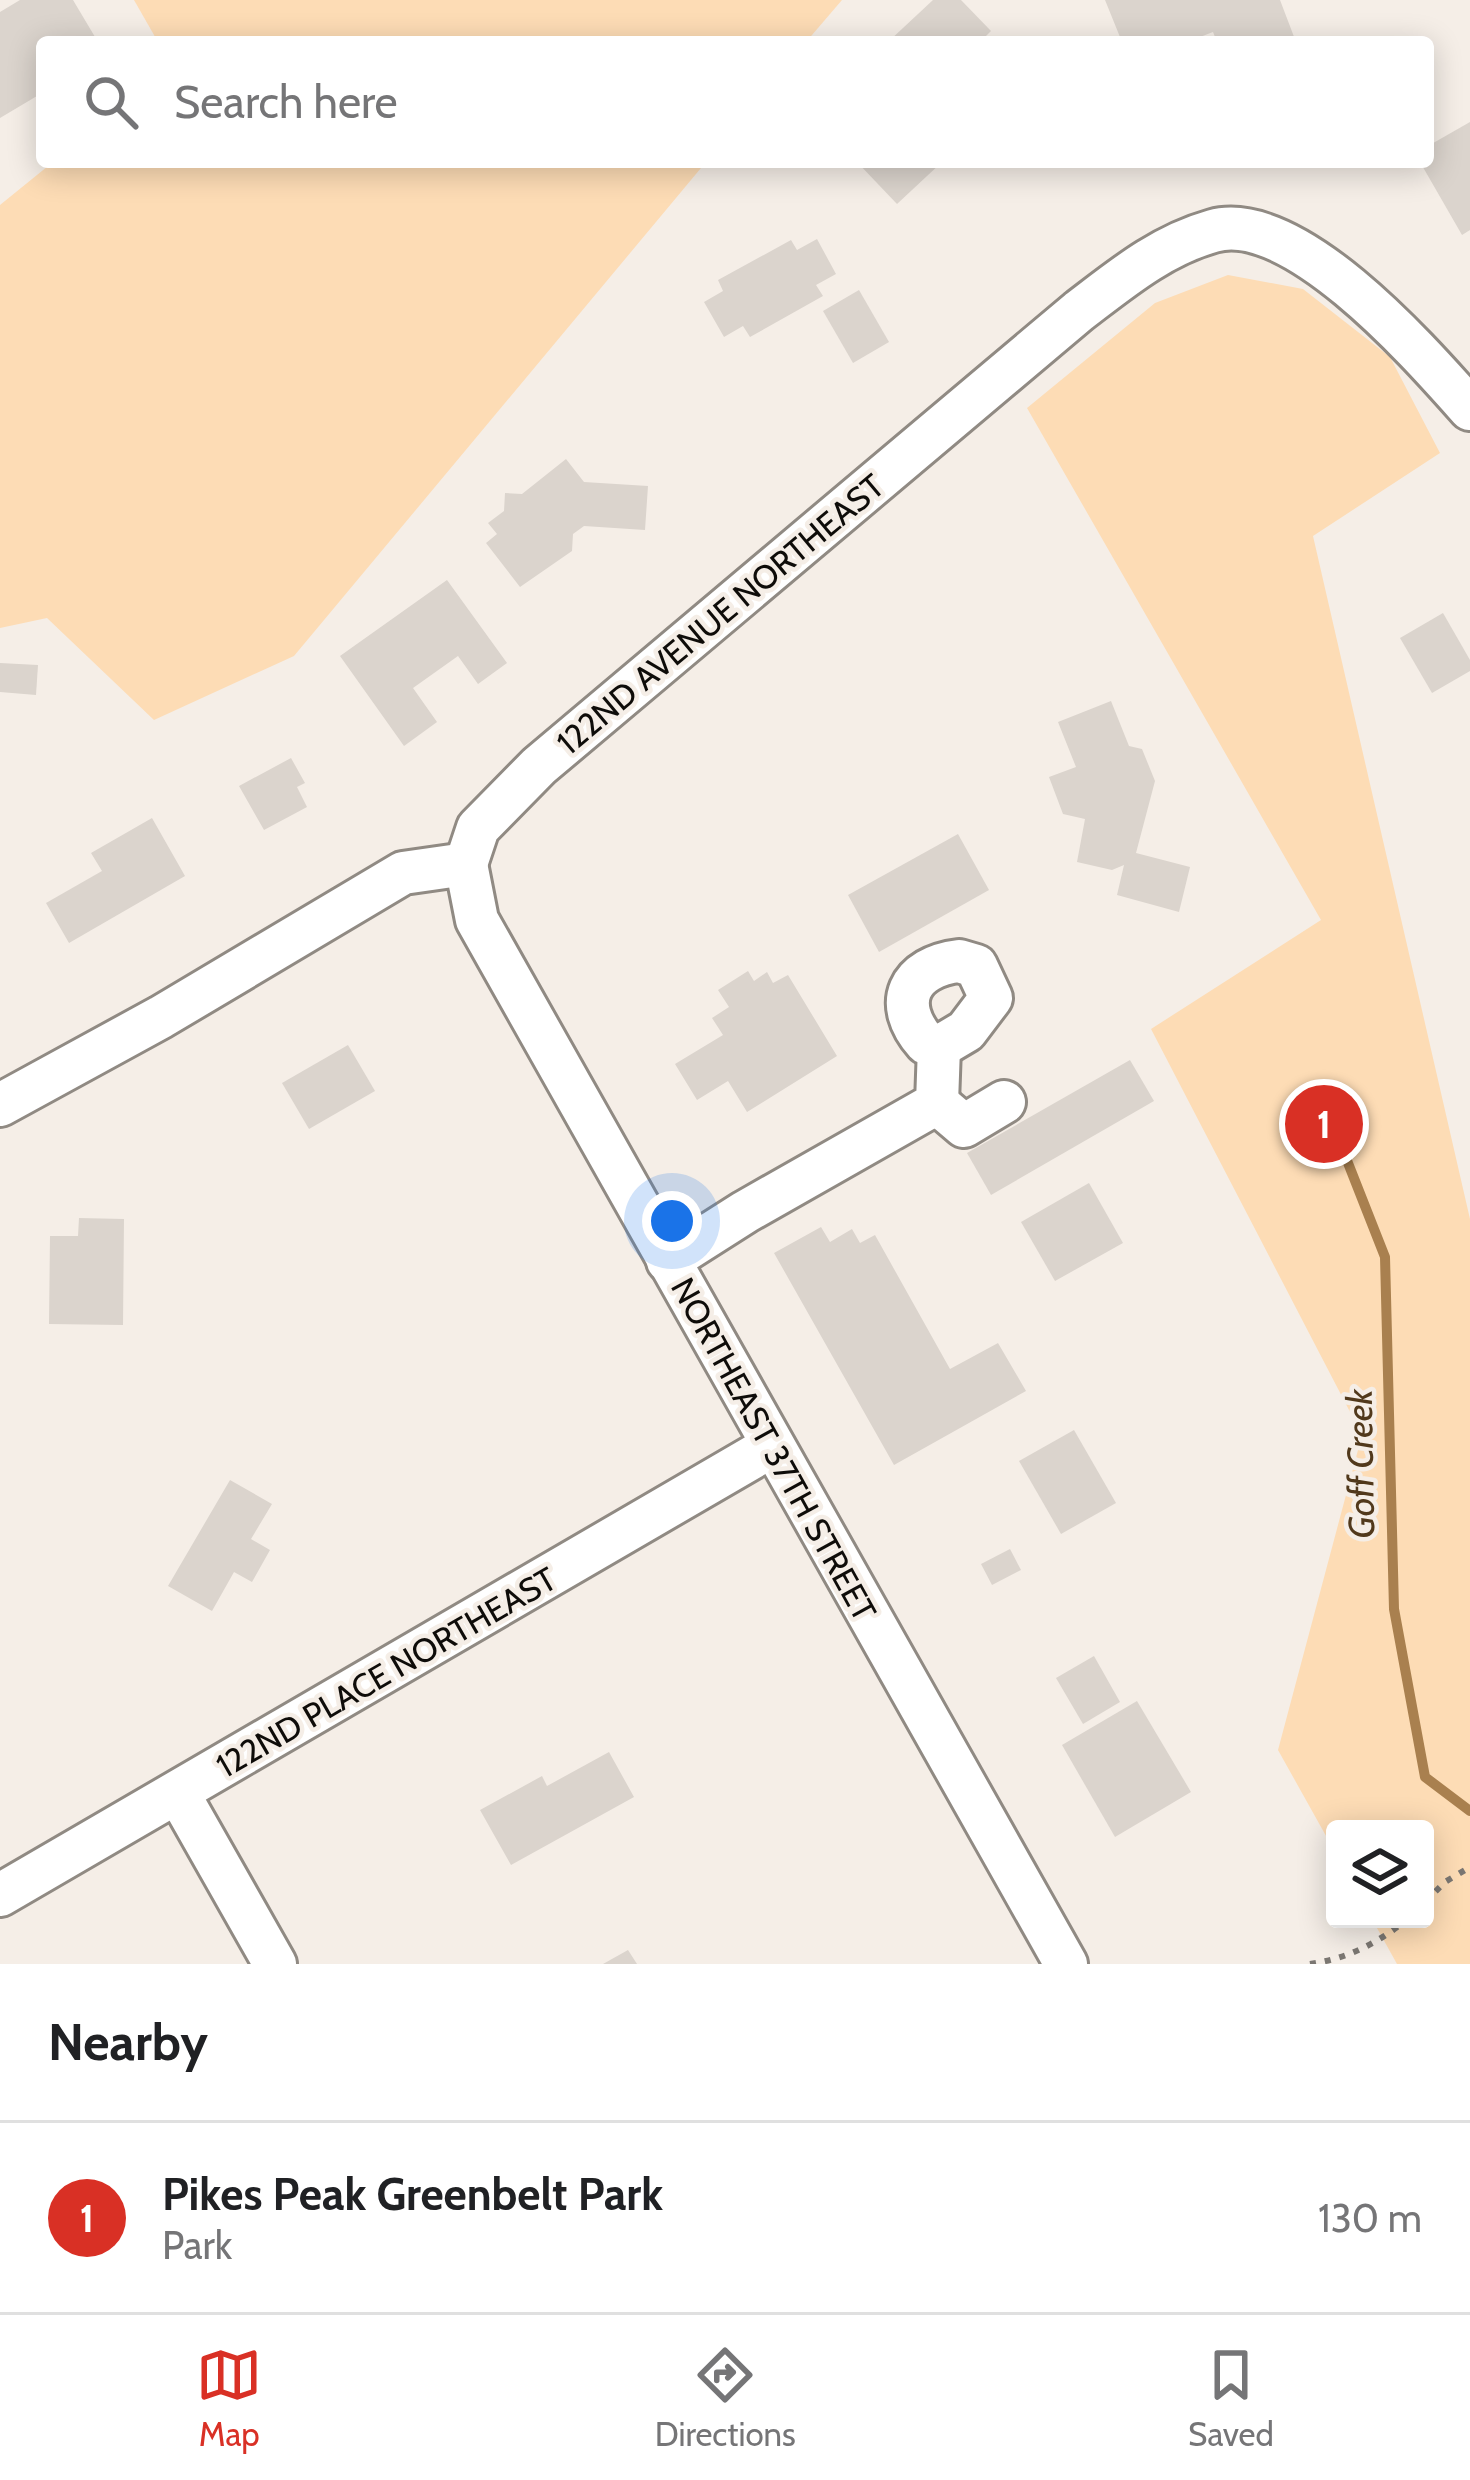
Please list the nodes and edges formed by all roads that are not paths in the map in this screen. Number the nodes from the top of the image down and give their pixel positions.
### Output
1 (1470, 409) edge
2 (466, 864) junction
3 (939, 1047) dead end
4 (1004, 1102) dead end
5 (937, 1103) junction
6 (0, 1105) edge
7 (668, 1261) junction
8 (772, 1446) junction
9 (178, 1793) junction
10 (0, 1895) edge
11 (275, 1964) edge
12 (1066, 1964) edge

1 - 2 street, 122ND AVENUE NORTHEAST
2 - 6 street
2 - 7 street, NORTHEAST 37TH STREET
3 - 5 street
4 - 5 street
5 - 7 street
7 - 8 street, NORTHEAST 37TH STREET
8 - 9 street, 122ND PLACE NORTHEAST
8 - 12 street, NORTHEAST 37TH STREET
9 - 10 street, 122ND PLACE NORTHEAST
9 - 11 street

